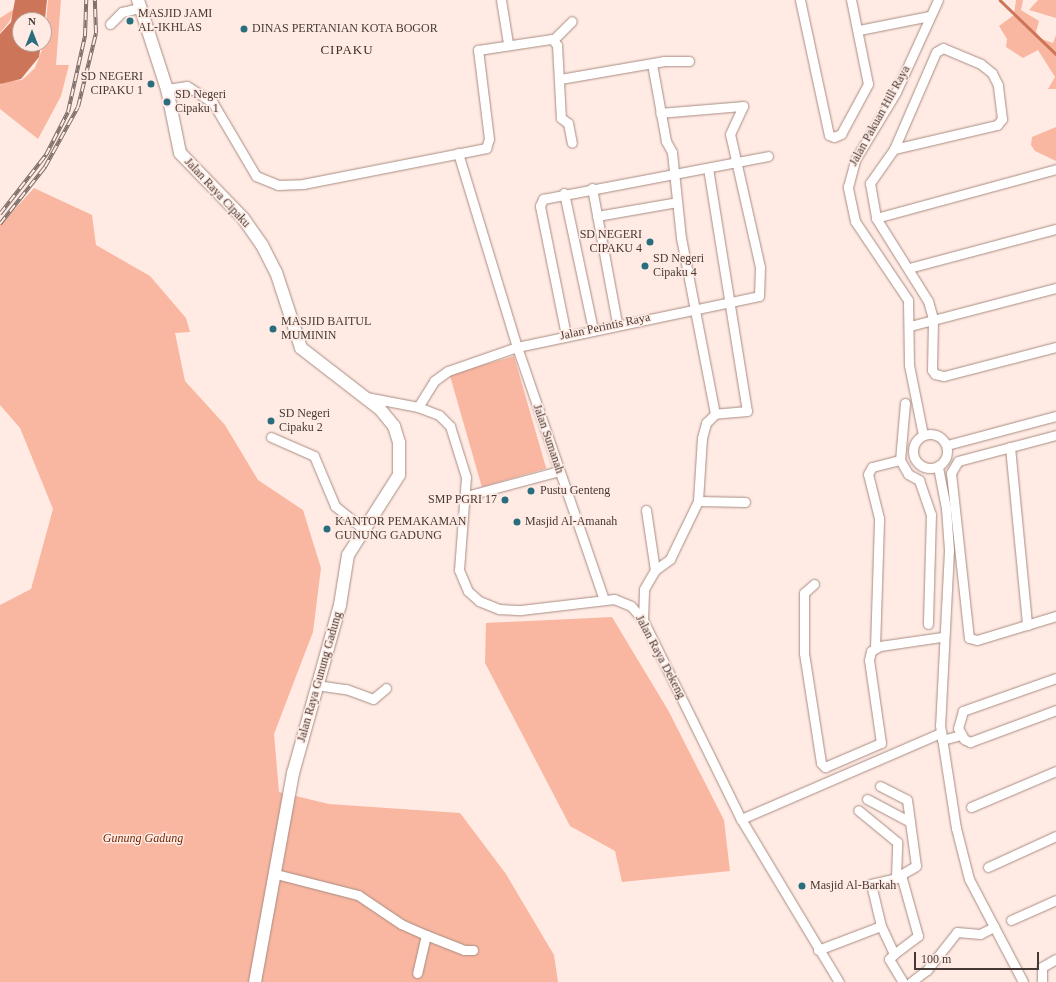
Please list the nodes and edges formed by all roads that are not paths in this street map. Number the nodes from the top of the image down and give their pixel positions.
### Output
1 (501, 0) edge
2 (800, 0) edge
3 (851, 0) edge
4 (938, 0) edge
5 (139, 4) edge
6 (930, 16) junction
7 (572, 21) dead end
8 (110, 24) dead end
9 (858, 30) junction
10 (554, 40) junction
11 (508, 44) junction
12 (689, 61) dead end
13 (652, 64) junction
14 (560, 79) junction
15 (167, 89) junction
16 (660, 114) junction
17 (572, 143) dead end
18 (894, 149) junction
19 (458, 153) junction
20 (768, 156) dead end
21 (738, 162) junction
22 (708, 168) junction
23 (1056, 169) edge
24 (674, 173) junction
25 (592, 188) junction
26 (564, 193) junction
27 (677, 202) junction
28 (597, 216) junction
29 (876, 218) junction
30 (1056, 229) edge
31 (909, 268) junction
32 (1056, 288) edge
33 (730, 302) junction
34 (695, 308) junction
35 (933, 320) junction
36 (617, 323) junction
37 (910, 326) junction
38 (594, 329) junction
39 (566, 334) junction
40 (517, 347) junction
41 (1056, 347) edge
42 (366, 397) junction
43 (905, 403) dead end
44 (418, 407) junction
45 (715, 414) junction
46 (1056, 416) edge
47 (923, 435) junction
48 (1056, 435) edge
49 (271, 437) dead end
50 (947, 446) junction
51 (1010, 447) junction
52 (900, 460) junction
53 (938, 466) junction
54 (559, 471) junction
55 (466, 496) junction
56 (698, 501) junction
57 (745, 502) dead end
58 (646, 510) dead end
59 (363, 529) junction
60 (655, 570) junction
61 (814, 584) dead end
62 (604, 599) junction
63 (1056, 616) edge
64 (643, 620) junction
65 (928, 624) dead end
66 (1027, 625) junction
67 (942, 637) junction
68 (875, 648) junction
69 (1056, 678) edge
70 (316, 685) junction
71 (386, 688) dead end
72 (1056, 710) edge
73 (958, 723) junction
74 (941, 733) junction
75 (961, 735) junction
76 (1056, 771) edge
77 (880, 786) dead end
78 (867, 799) dead end
79 (971, 807) dead end
80 (858, 810) dead end
81 (741, 819) junction
82 (910, 822) junction
83 (1056, 836) edge
84 (988, 867) dead end
85 (276, 874) junction
86 (899, 877) junction
87 (1056, 900) edge
88 (1011, 920) dead end
89 (881, 926) junction
90 (994, 927) junction
91 (426, 935) junction
92 (473, 950) dead end
93 (818, 950) junction
94 (894, 954) junction
95 (1056, 959) edge
96 (417, 973) dead end
97 (255, 982) edge
98 (839, 982) edge
99 (903, 982) edge
100 (911, 982) edge
101 (1022, 982) edge
102 (1042, 982) edge

1 - 11 street
2 - 9 street
3 - 9 street
4 - 6 street, Jalan Pakuan Hill Raya
5 - 8 street
5 - 15 street, Jalan Raya Cipaku
6 - 9 street
6 - 37 street, Jalan Pakuan Hill Raya
7 - 10 street
10 - 11 street
10 - 14 street
11 - 19 street
12 - 13 street
13 - 14 street
13 - 16 street
14 - 17 street
15 - 19 street
15 - 42 street, Jalan Raya Cipaku
16 - 21 street, Jalan Perintis Raya
16 - 24 street
18 - 18 street
18 - 29 street
19 - 40 street, Jalan Sumanah
20 - 21 street
21 - 22 street
21 - 33 street, Jalan Perintis Raya
22 - 24 street
22 - 33 street
23 - 29 street
24 - 25 street
24 - 27 street
25 - 26 street
25 - 28 street
26 - 38 street
26 - 39 street
27 - 28 street
27 - 34 street
28 - 36 street
29 - 31 street
30 - 31 street
31 - 35 street
32 - 35 street
33 - 34 street, Jalan Perintis Raya
33 - 45 street
34 - 36 street, Jalan Perintis Raya
34 - 45 street
35 - 37 street
35 - 41 street
36 - 38 street, Jalan Perintis Raya
37 - 47 street, Jalan Pakuan Hill Raya
38 - 39 street, Jalan Perintis Raya
39 - 40 street, Jalan Perintis Raya
40 - 44 street, Jalan Perintis Raya
40 - 54 street, Jalan Sumanah
42 - 44 street, Jalan Raya Dekeng
42 - 59 street, Jalan Raya Gunung Gadung
43 - 52 street
44 - 55 street, Jalan Raya Dekeng
45 - 56 street
46 - 50 street
47 - 50 street
47 - 53 street
48 - 51 street
49 - 59 street
50 - 53 street
51 - 66 street
51 - 66 street
52 - 65 street
52 - 68 street
53 - 67 street
54 - 55 street
54 - 62 street, Jalan Sumanah
55 - 62 street, Jalan Raya Dekeng
56 - 57 street
56 - 60 street
58 - 60 street
59 - 70 street, Jalan Raya Gunung Gadung
60 - 64 street
61 - 68 street
62 - 64 street, Jalan Raya Dekeng
63 - 66 street
64 - 81 street, Jalan Raya Dekeng
67 - 68 street
67 - 74 street
69 - 73 street
70 - 71 street
70 - 85 street, Jalan Raya Gunung Gadung
72 - 75 street
73 - 74 street
73 - 75 street
74 - 75 street
74 - 81 street
74 - 90 street
76 - 79 street
77 - 82 street
78 - 82 street
80 - 86 street
81 - 93 street, Jalan Raya Dekeng
82 - 86 street
83 - 84 street
85 - 91 street
85 - 97 street, Jalan Raya Gunung Gadung
86 - 89 street
86 - 94 street
87 - 88 street
89 - 93 street
89 - 94 street
90 - 100 street
90 - 101 street
91 - 92 street
91 - 96 street
93 - 98 street, Jalan Raya Dekeng
94 - 99 street
95 - 102 street

